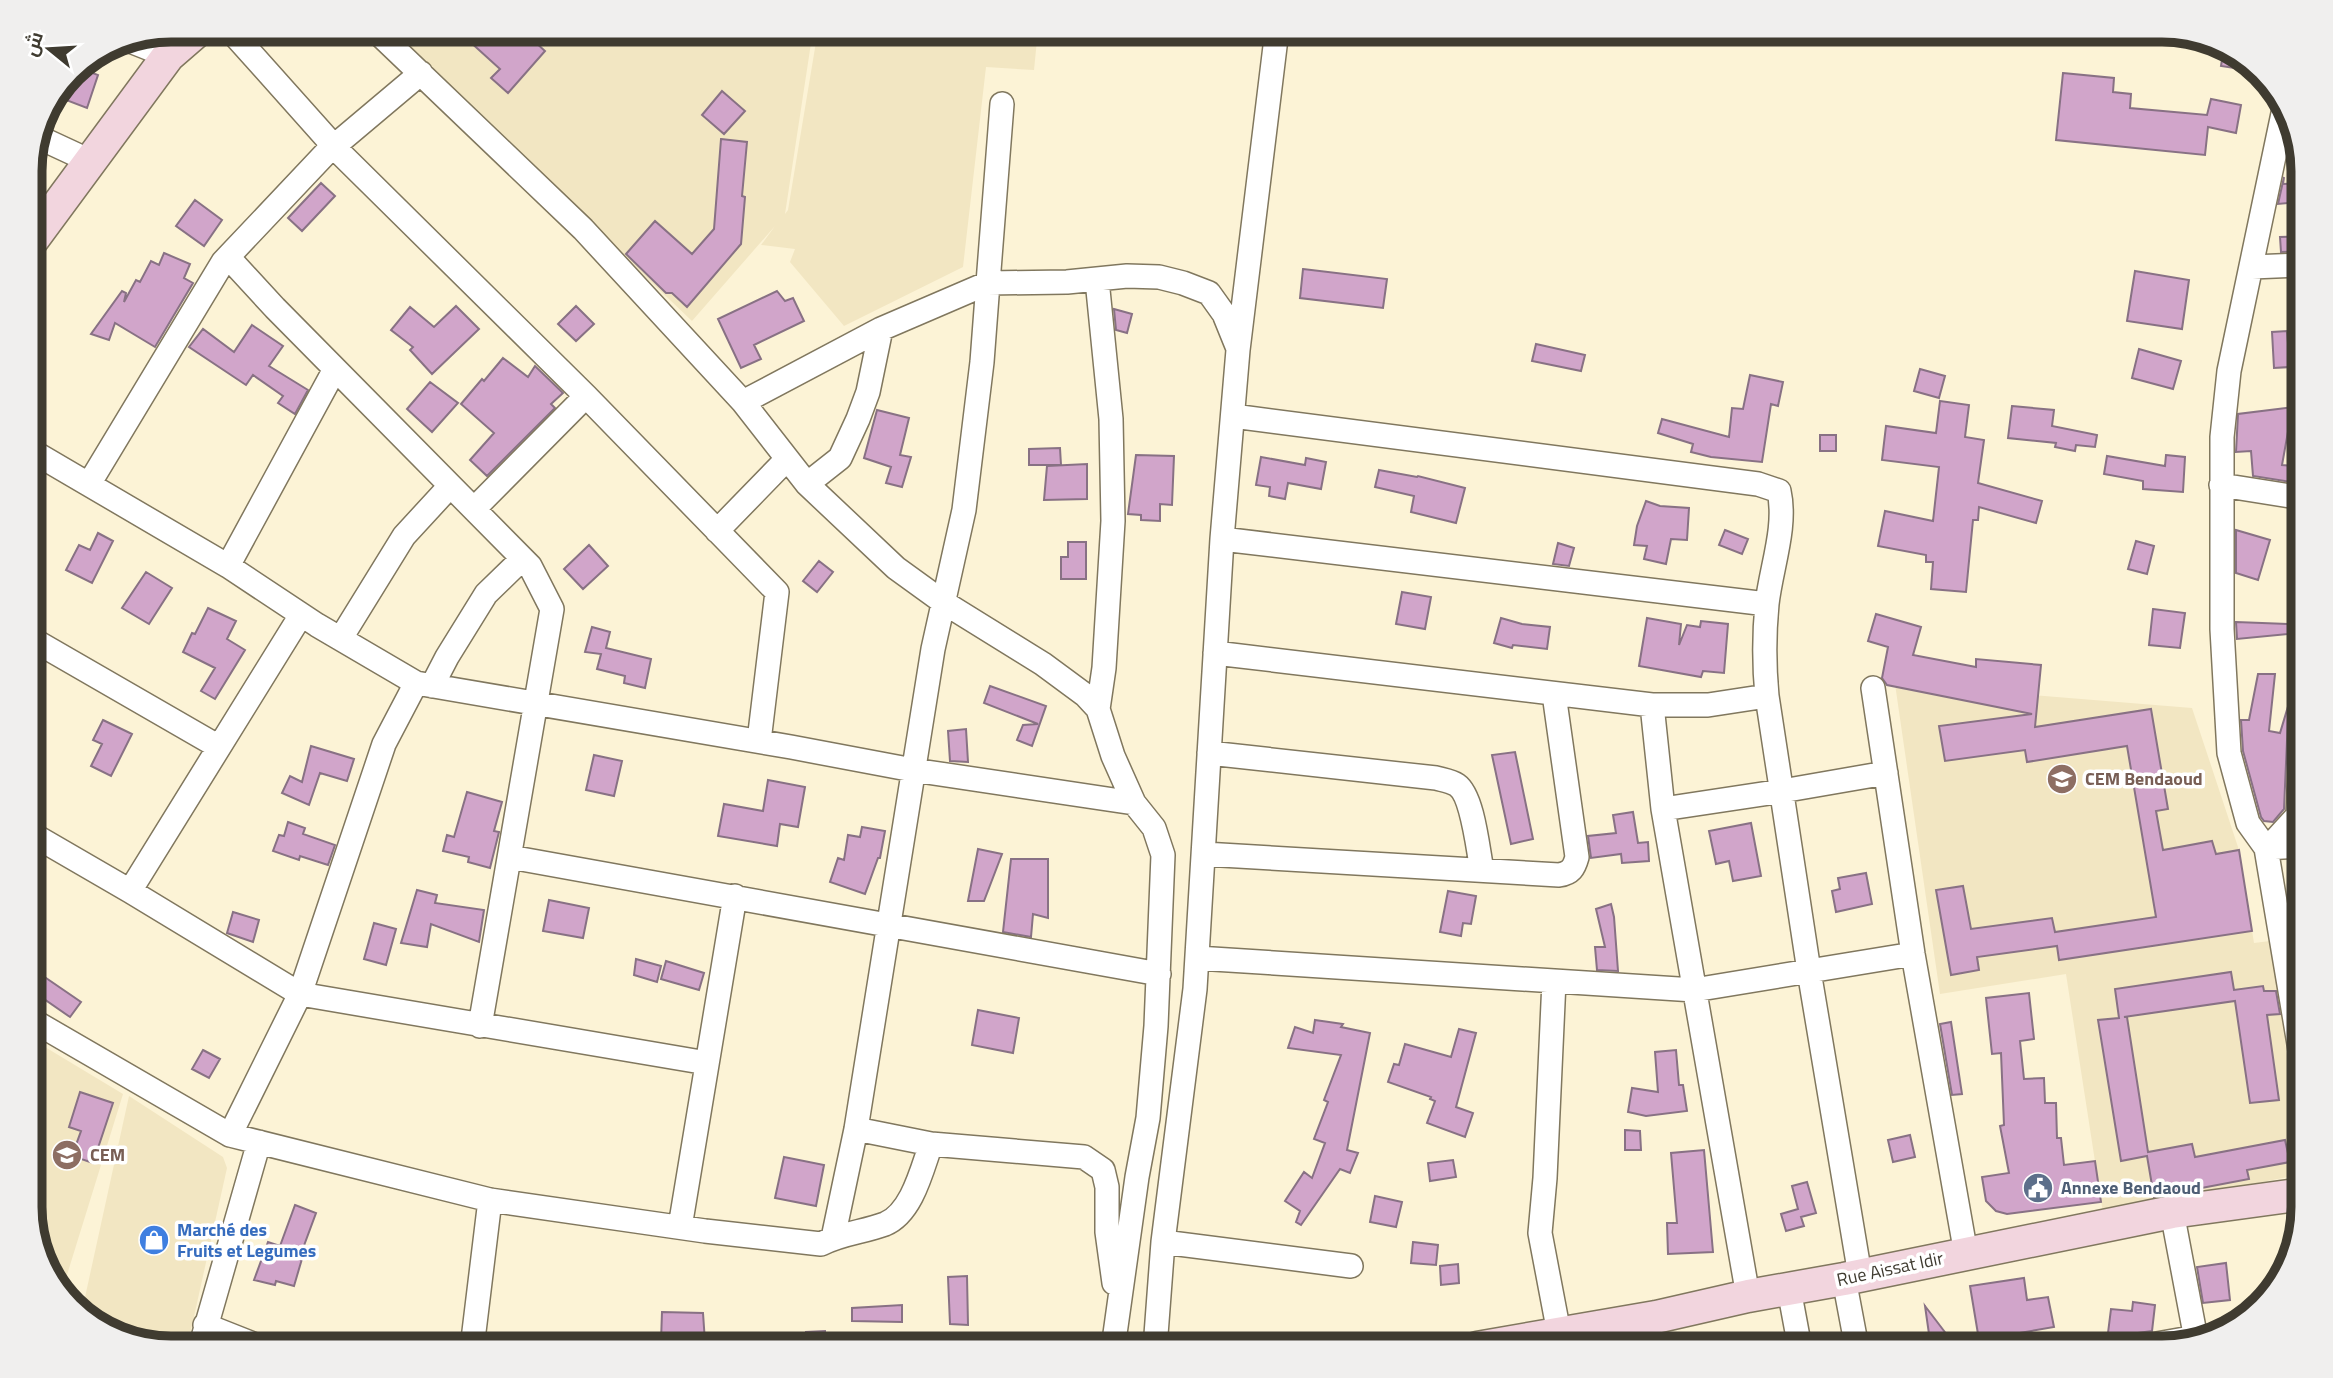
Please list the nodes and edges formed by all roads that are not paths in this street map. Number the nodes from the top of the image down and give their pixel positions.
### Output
1 (184, 42) edge
2 (241, 42) edge
3 (388, 42) edge
4 (1276, 42) edge
5 (141, 45) edge
6 (168, 56) junction
7 (421, 73) junction
8 (1002, 104) dead end
9 (2281, 123) edge
10 (46, 140) edge
11 (334, 146) junction
12 (92, 162) junction
13 (42, 227) edge
14 (228, 257) junction
15 (2291, 265) edge
16 (2252, 267) junction
17 (1097, 279) junction
18 (988, 283) junction
19 (881, 329) junction
20 (1238, 349) junction
21 (335, 369) junction
22 (586, 396) junction
23 (743, 402) junction
24 (1233, 416) junction
25 (42, 457) edge
26 (788, 458) junction
27 (89, 484) junction
28 (807, 484) junction
29 (2221, 485) junction
30 (450, 486) junction
31 (2291, 496) edge
32 (474, 509) junction
33 (717, 531) junction
34 (1222, 539) junction
35 (522, 559) junction
36 (228, 566) junction
37 (943, 602) junction
38 (1767, 604) junction
39 (301, 615) junction
40 (341, 638) junction
41 (42, 645) edge
42 (1215, 653) junction
43 (424, 684) junction
44 (1873, 688) dead end
45 (1554, 694) junction
46 (1767, 696) junction
47 (537, 704) junction
48 (1652, 705) junction
49 (1098, 709) junction
50 (759, 741) junction
51 (219, 747) junction
52 (1209, 753) junction
53 (913, 770) junction
54 (1886, 773) junction
55 (1782, 791) junction
56 (1134, 803) junction
57 (1663, 809) junction
58 (2291, 822) edge
59 (42, 840) edge
60 (2291, 847) edge
61 (2267, 848) junction
62 (1204, 854) junction
63 (510, 857) junction
64 (1482, 870) junction
65 (130, 891) junction
66 (735, 897) junction
67 (889, 926) junction
68 (1913, 954) junction
69 (1196, 958) junction
70 (1808, 971) junction
71 (1159, 974) junction
72 (1554, 981) junction
73 (1694, 990) junction
74 (300, 994) junction
75 (2291, 995) edge
76 (42, 1026) edge
77 (480, 1026) junction
78 (707, 1063) junction
79 (856, 1129) junction
80 (230, 1135) junction
81 (259, 1142) junction
82 (931, 1144) junction
83 (2291, 1196) edge
84 (490, 1200) junction
85 (2172, 1212) junction
86 (680, 1227) junction
87 (833, 1238) junction
88 (1163, 1242) junction
89 (1966, 1254) junction
90 (1351, 1266) dead end
91 (1852, 1277) junction
92 (1788, 1289) junction
93 (1748, 1296) junction
94 (1119, 1303) junction
95 (205, 1325) junction
96 (2195, 1332) edge
97 (1559, 1333) junction
98 (1644, 1333) edge
99 (203, 1336) edge
100 (233, 1336) edge
101 (473, 1336) edge
102 (1115, 1336) edge
103 (1156, 1336) edge
104 (1543, 1336) edge
105 (1798, 1336) edge
106 (1856, 1336) edge

1 - 6 street
2 - 11 street
3 - 7 street
4 - 20 street
5 - 6 street
6 - 12 street
7 - 11 street
7 - 23 street
8 - 18 street
9 - 16 street
10 - 12 street
11 - 14 street
11 - 22 street
12 - 13 street
14 - 21 street
14 - 27 street
15 - 16 street
16 - 29 street
17 - 18 street
17 - 20 street
17 - 49 street
18 - 19 street
18 - 37 street
19 - 23 street
19 - 28 street
20 - 24 street
21 - 30 street
21 - 36 street
22 - 32 street
22 - 33 street
23 - 26 street
24 - 34 street
24 - 38 street
25 - 27 street
26 - 28 street
26 - 33 street
27 - 36 street
28 - 37 street
29 - 31 street
29 - 61 street
30 - 32 street
30 - 40 street
32 - 35 street
33 - 50 street
34 - 38 street
34 - 42 street
35 - 43 street
35 - 47 street
36 - 39 street
37 - 49 street
37 - 53 street
38 - 46 street
39 - 40 street
39 - 51 street
40 - 43 street
41 - 51 street
42 - 45 street
42 - 52 street
43 - 47 street
43 - 74 street
44 - 54 street
45 - 48 street
45 - 64 street
46 - 48 street
46 - 55 street
47 - 50 street
47 - 63 street
48 - 57 street
49 - 56 street
50 - 53 street
51 - 65 street
52 - 62 street
52 - 64 street
53 - 56 street
53 - 67 street
54 - 55 street
54 - 68 street
55 - 57 street
55 - 70 street
56 - 71 street
57 - 73 street
58 - 61 street
59 - 65 street
60 - 61 street
61 - 75 street
62 - 64 street
62 - 69 street
63 - 66 street
63 - 77 street
65 - 74 street
66 - 67 street
66 - 78 street
67 - 71 street
67 - 79 street
68 - 70 street
68 - 89 street
69 - 72 street
69 - 88 street
70 - 73 street
70 - 91 street
71 - 94 street
72 - 73 street
72 - 97 street
73 - 93 street
74 - 77 street
74 - 80 street
76 - 80 street
77 - 78 street
78 - 86 street
79 - 82 street
79 - 87 street
80 - 81 street
81 - 84 street
81 - 95 street
82 - 87 street
82 - 94 street
83 - 85 street, Rue Aissat Idir
84 - 86 street
84 - 101 street
85 - 89 street, Rue Aissat Idir
85 - 96 street
86 - 87 street
88 - 90 street
88 - 103 street
89 - 91 street, Rue Aissat Idir
91 - 92 street, Rue Aissat Idir
91 - 106 street
92 - 93 street, Rue Aissat Idir
92 - 105 street
93 - 98 street, Rue Aissat Idir
94 - 102 street
95 - 99 street
95 - 100 street
97 - 98 street, Rue Aissat Idir
97 - 104 street, Rue Aissat Idir

